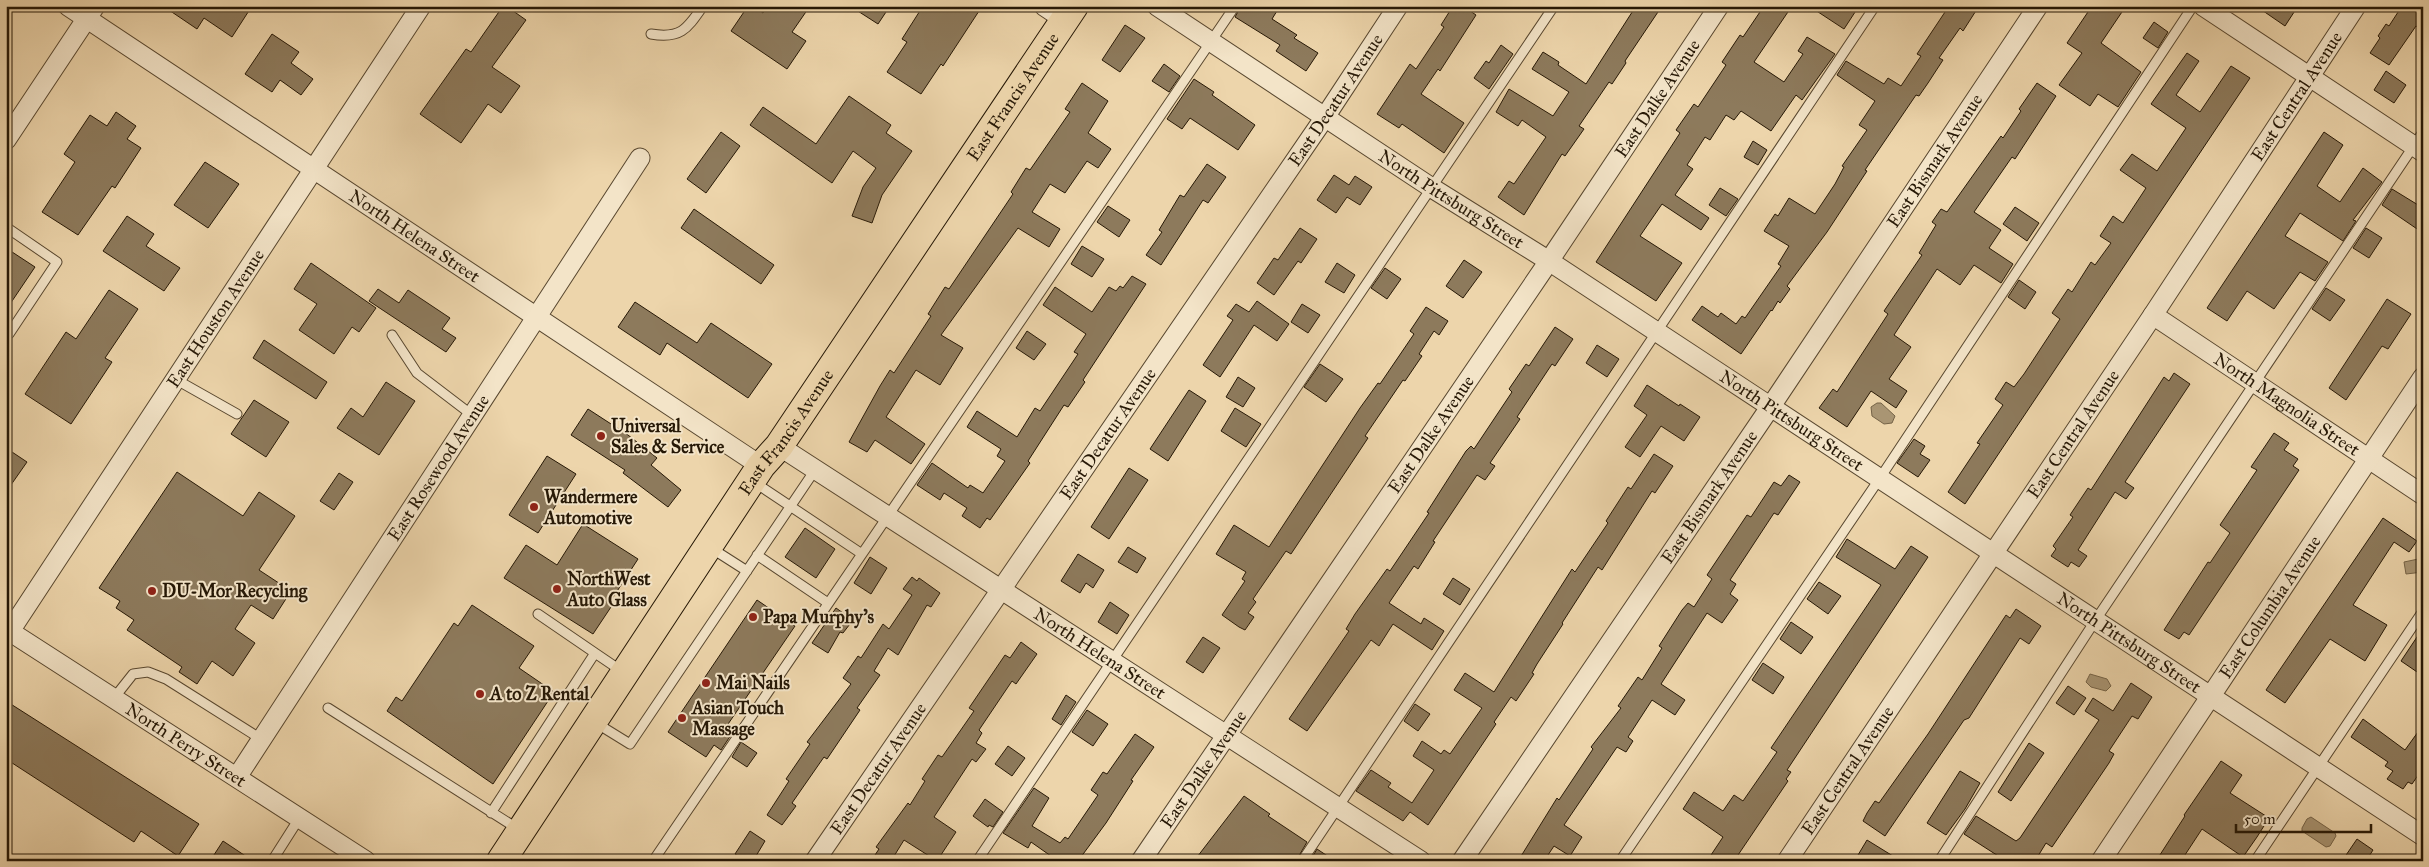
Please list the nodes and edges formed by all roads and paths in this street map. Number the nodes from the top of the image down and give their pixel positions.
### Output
1 (68, 6) edge
2 (421, 6) edge
3 (703, 6) edge
4 (1157, 6) edge
5 (1235, 6) edge
6 (1398, 6) edge
7 (1554, 6) edge
8 (1719, 6) edge
9 (1876, 6) edge
10 (2038, 6) edge
11 (2193, 6) edge
12 (2203, 6) edge
13 (2356, 6) edge
14 (1061, 11) edge
15 (91, 12) edge
16 (651, 34) dead end
17 (1212, 42) junction
18 (2309, 76) junction
19 (1325, 117) junction
20 (6, 140) edge
21 (2420, 143) edge
22 (640, 158) dead end
23 (314, 168) junction
24 (1432, 188) junction
25 (6, 227) edge
26 (1549, 261) junction
27 (2153, 315) junction
28 (536, 316) junction
29 (1658, 332) junction
30 (9, 334) dead end
31 (392, 335) dead end
32 (2423, 377) edge
33 (175, 379) junction
34 (2254, 383) junction
35 (1771, 406) junction
36 (236, 414) dead end
37 (472, 415) junction
38 (779, 446) junction
39 (2369, 459) junction
40 (815, 470) junction
41 (756, 473) junction
42 (1880, 478) junction
43 (2423, 495) edge
44 (791, 506) junction
45 (888, 518) junction
46 (709, 547) junction
47 (1994, 553) junction
48 (862, 554) junction
49 (757, 556) junction
50 (747, 571) junction
51 (1000, 588) junction
52 (828, 603) junction
53 (2423, 611) edge
54 (538, 614) dead end
55 (2095, 621) junction
56 (7, 632) edge
57 (595, 653) junction
58 (1113, 661) junction
59 (625, 674) junction
60 (114, 698) junction
61 (2210, 698) junction
62 (328, 708) dead end
63 (593, 721) junction
64 (1227, 735) junction
65 (261, 739) junction
66 (2317, 767) junction
67 (236, 777) junction
68 (1338, 807) junction
69 (491, 813) junction
70 (300, 817) junction
71 (520, 831) junction
72 (2423, 836) edge
73 (272, 861) edge
74 (366, 861) edge
75 (501, 861) edge
76 (653, 861) edge
77 (815, 861) edge
78 (977, 861) edge
79 (1141, 861) edge
80 (1302, 861) edge
81 (1421, 861) edge
82 (1462, 861) edge
83 (1620, 861) edge
84 (1787, 861) edge
85 (1939, 861) edge
86 (2101, 861) edge
87 (2255, 861) edge

1 - 15 street, North Helena Street
2 - 23 street, East Houston Avenue
3 - 16 lane
4 - 17 street, North Pittsburg Street
5 - 17 lane
6 - 19 street, East Decatur Avenue
7 - 24 lane
8 - 26 street, East Dalke Avenue
9 - 29 lane
10 - 35 street, East Bismark Avenue
11 - 42 lane
12 - 18 street
13 - 18 street, East Central Avenue
14 - 38 main road, East Francis Avenue
15 - 20 street
15 - 23 street, North Helena Street
17 - 19 street, North Pittsburg Street
17 - 45 lane
18 - 21 street
18 - 27 street, East Central Avenue
19 - 24 street, North Pittsburg Street
19 - 51 street, East Decatur Avenue
21 - 34 lane
22 - 28 street, East Rosewood Avenue
23 - 28 street, North Helena Street
23 - 33 street, East Houston Avenue
24 - 26 street, North Pittsburg Street
24 - 58 lane
25 - 30 lane
26 - 29 street, North Pittsburg Street
26 - 64 street, East Dalke Avenue
27 - 34 street, North Magnolia Street
27 - 47 street, East Central Avenue
28 - 37 street, East Rosewood Avenue
28 - 41 street, North Helena Street
29 - 35 street, North Pittsburg Street
29 - 68 lane
31 - 37 lane
32 - 39 street, East Columbia Avenue
33 - 36 lane
33 - 56 street, East Houston Avenue
34 - 39 street, North Magnolia Street
34 - 55 lane
35 - 42 street, North Pittsburg Street
35 - 82 street, East Bismark Avenue
37 - 65 street, East Rosewood Avenue
38 - 40 street, North Helena Street
38 - 41 main road, East Francis Avenue
39 - 43 street, North Magnolia Street
39 - 61 street, East Columbia Avenue
40 - 44 lane
40 - 45 street, North Helena Street
41 - 44 lane
41 - 46 main road, East Francis Avenue
42 - 47 street, North Pittsburg Street
42 - 83 lane
44 - 48 lane
44 - 49 lane
45 - 48 lane
45 - 51 street, North Helena Street
46 - 50 lane
46 - 59 main road, East Francis Avenue
47 - 55 street, North Pittsburg Street
47 - 84 street, East Central Avenue
48 - 52 lane
49 - 50 lane
49 - 52 lane
50 - 63 lane
51 - 58 street, North Helena Street
51 - 77 street, East Decatur Avenue
52 - 76 lane
53 - 66 lane
54 - 57 lane
55 - 61 street, North Pittsburg Street
55 - 85 lane
56 - 60 street, North Perry Street
57 - 59 lane
57 - 69 lane
58 - 64 street, North Helena Street
58 - 78 lane
59 - 63 main road, East Francis Avenue
60 - 65 lane
60 - 67 street, North Perry Street
61 - 66 street, North Pittsburg Street
61 - 86 street, East Columbia Avenue
62 - 69 lane
63 - 71 main road, East Francis Avenue
64 - 68 street, North Helena Street
64 - 79 street, East Dalke Avenue
65 - 67 street, East Rosewood Avenue
66 - 72 street, North Pittsburg Street
66 - 87 lane
67 - 70 street, North Perry Street
68 - 80 lane
68 - 81 street, North Helena Street
69 - 71 lane
70 - 73 lane
70 - 74 street, North Perry Street
71 - 75 main road, East Francis Avenue

